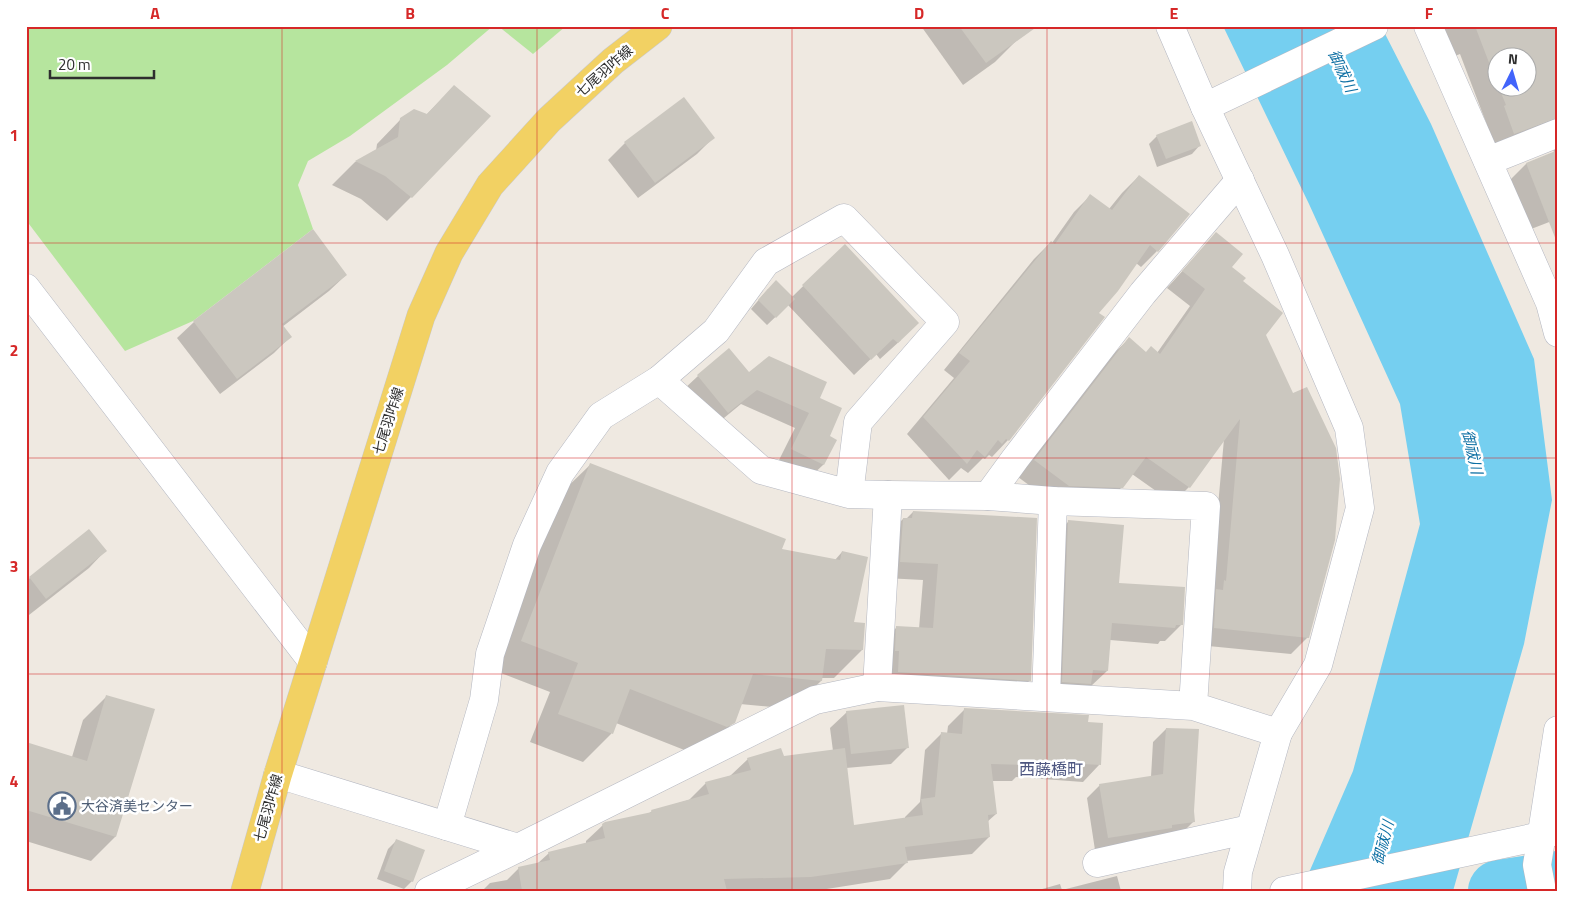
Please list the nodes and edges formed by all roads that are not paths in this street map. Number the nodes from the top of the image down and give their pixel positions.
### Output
1 (658, 26) edge
2 (1170, 26) edge
3 (1374, 26) edge
4 (1428, 26) edge
5 (1205, 107) junction
6 (1558, 133) edge
7 (1488, 162) junction
8 (1240, 180) junction
9 (26, 288) edge
10 (1554, 306) edge
11 (1558, 333) edge
12 (659, 380) junction
13 (849, 494) junction
14 (888, 495) junction
15 (988, 496) junction
16 (1053, 501) junction
17 (313, 662) junction
18 (877, 687) junction
19 (1046, 698) junction
20 (1194, 706) junction
21 (1558, 730) edge
22 (1278, 733) junction
23 (278, 774) junction
24 (447, 826) junction
25 (1250, 829) junction
26 (1549, 833) edge
27 (518, 848) junction
28 (1097, 863) dead end
29 (1539, 878) edge
30 (245, 891) edge
31 (429, 891) edge
32 (1237, 891) edge
33 (1284, 891) edge

1 - 17 main road, 七尾羽咋線
2 - 5 street
3 - 5 street
4 - 7 street
5 - 8 street
6 - 7 street
7 - 10 street
8 - 15 street
8 - 22 street
9 - 17 street
10 - 11 street
12 - 13 street
12 - 13 street
12 - 24 street
13 - 14 street
14 - 15 street
14 - 18 street
15 - 16 street
16 - 19 street
16 - 20 street
17 - 23 main road, 七尾羽咋線
18 - 19 street
18 - 27 street
19 - 20 street
20 - 22 street
21 - 26 street
22 - 25 street
23 - 24 street
23 - 30 main road, 七尾羽咋線
24 - 27 street
25 - 28 street
25 - 32 street
26 - 29 street
26 - 33 street
27 - 31 street

